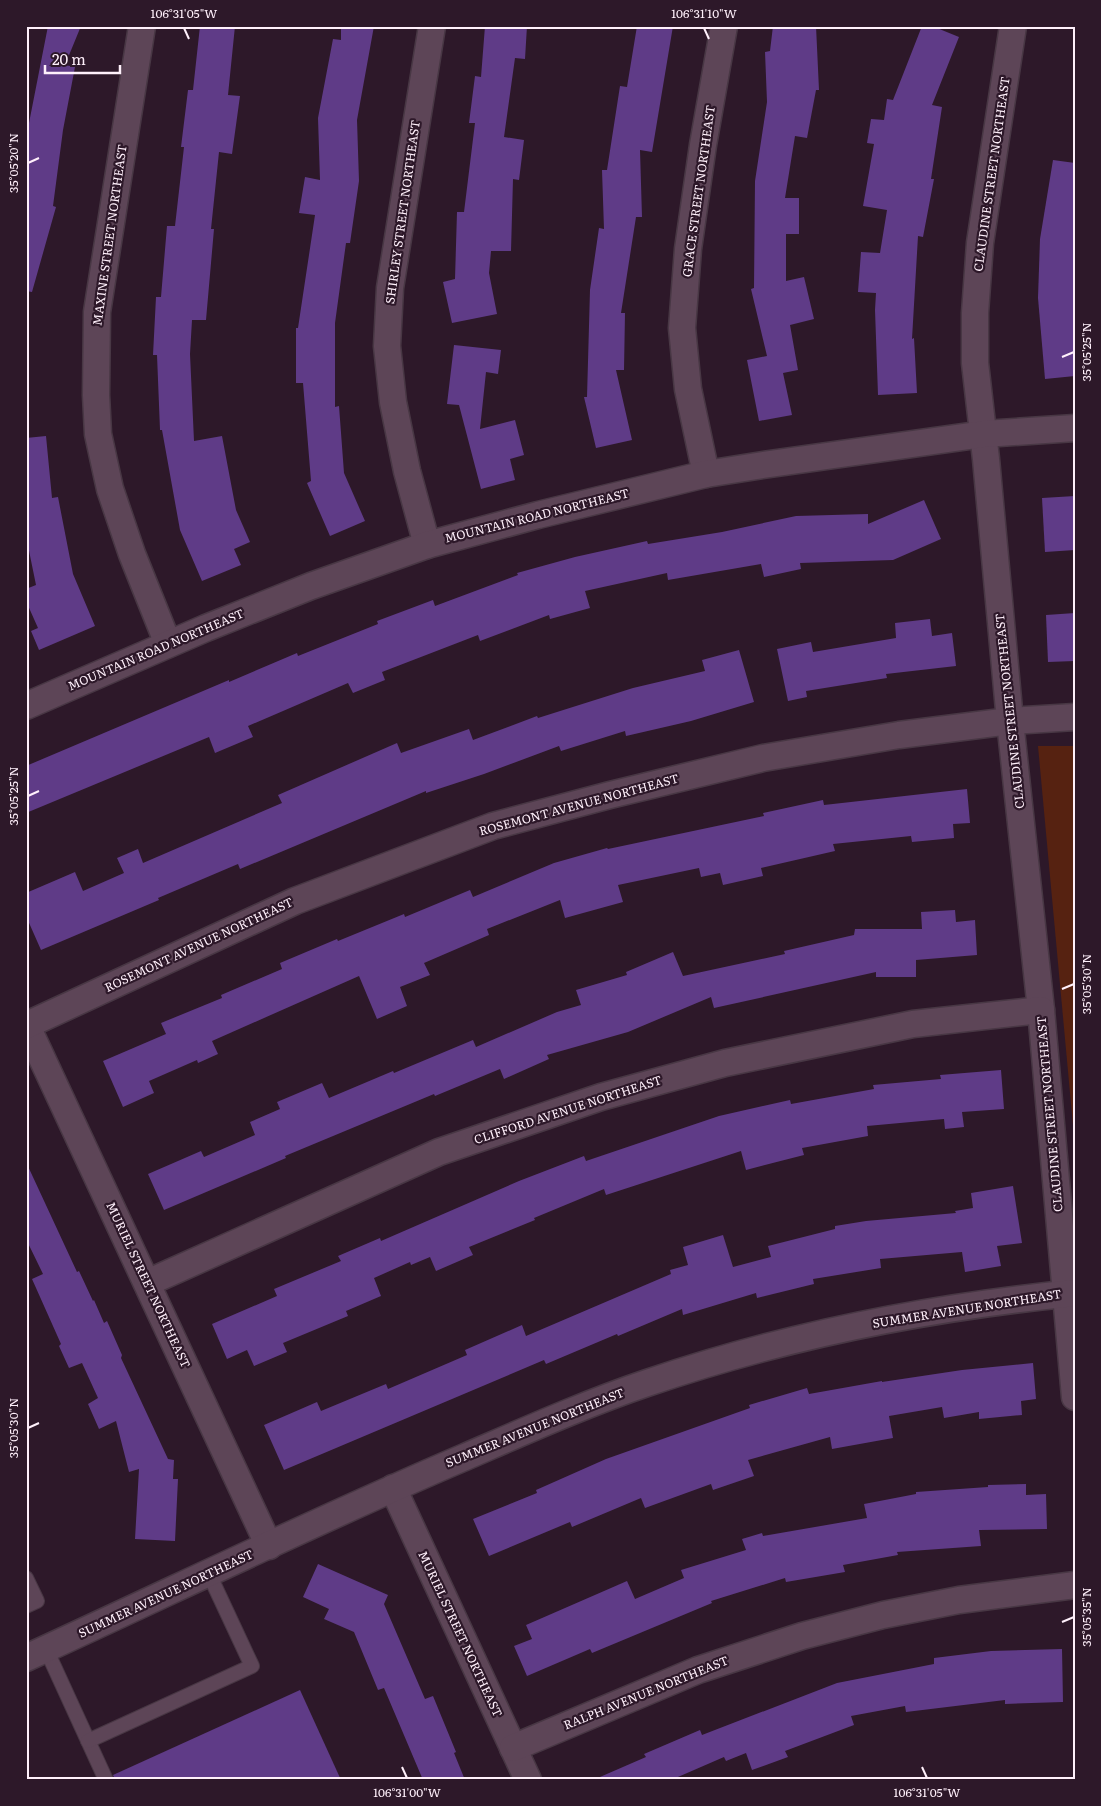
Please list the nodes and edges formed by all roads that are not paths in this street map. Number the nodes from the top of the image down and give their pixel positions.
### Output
1 (142, 26) edge
2 (432, 26) edge
3 (724, 26) edge
4 (1013, 26) edge
5 (1075, 428) edge
6 (984, 434) junction
7 (706, 474) junction
8 (427, 545) junction
9 (168, 644) junction
10 (26, 706) edge
11 (1075, 717) edge
12 (1010, 721) junction
13 (1041, 1010) junction
14 (27, 1024) edge
15 (148, 1283) junction
16 (1070, 1294) edge
17 (1075, 1397) edge
18 (393, 1488) junction
19 (269, 1546) junction
20 (210, 1574) junction
21 (26, 1578) edge
22 (1075, 1585) edge
23 (26, 1606) edge
24 (36, 1654) edge
25 (88, 1741) junction
26 (513, 1748) junction
27 (102, 1778) edge
28 (528, 1780) edge

1 - 9 street, MAXINE STREET NORTHEAST
2 - 8 street, SHIRLEY STREET NORTHEAST
3 - 7 street, GRACE STREET NORTHEAST
4 - 6 street, CLAUDINE STREET NORTHEAST
5 - 6 street, MOUNTAIN ROAD NORTHEAST
6 - 7 street, MOUNTAIN ROAD NORTHEAST
6 - 12 street, CLAUDINE STREET NORTHEAST
7 - 8 street, MOUNTAIN ROAD NORTHEAST
8 - 9 street, MOUNTAIN ROAD NORTHEAST
9 - 10 street, MOUNTAIN ROAD NORTHEAST
11 - 12 street, ROSEMONT AVENUE NORTHEAST
12 - 13 street, CLAUDINE STREET NORTHEAST
12 - 14 street, ROSEMONT AVENUE NORTHEAST
13 - 15 street, CLIFFORD AVENUE NORTHEAST
13 - 16 street, CLAUDINE STREET NORTHEAST
14 - 15 street, MURIEL STREET NORTHEAST
15 - 19 street, MURIEL STREET NORTHEAST
16 - 17 street, CLAUDINE STREET NORTHEAST
16 - 18 street, SUMMER AVENUE NORTHEAST
18 - 19 street, SUMMER AVENUE NORTHEAST
18 - 26 street, MURIEL STREET NORTHEAST
19 - 20 street, SUMMER AVENUE NORTHEAST
20 - 24 street, SUMMER AVENUE NORTHEAST
20 - 25 lane
21 - 23 lane
22 - 26 street, RALPH AVENUE NORTHEAST
24 - 25 lane
25 - 27 lane
26 - 28 street, MURIEL STREET NORTHEAST

